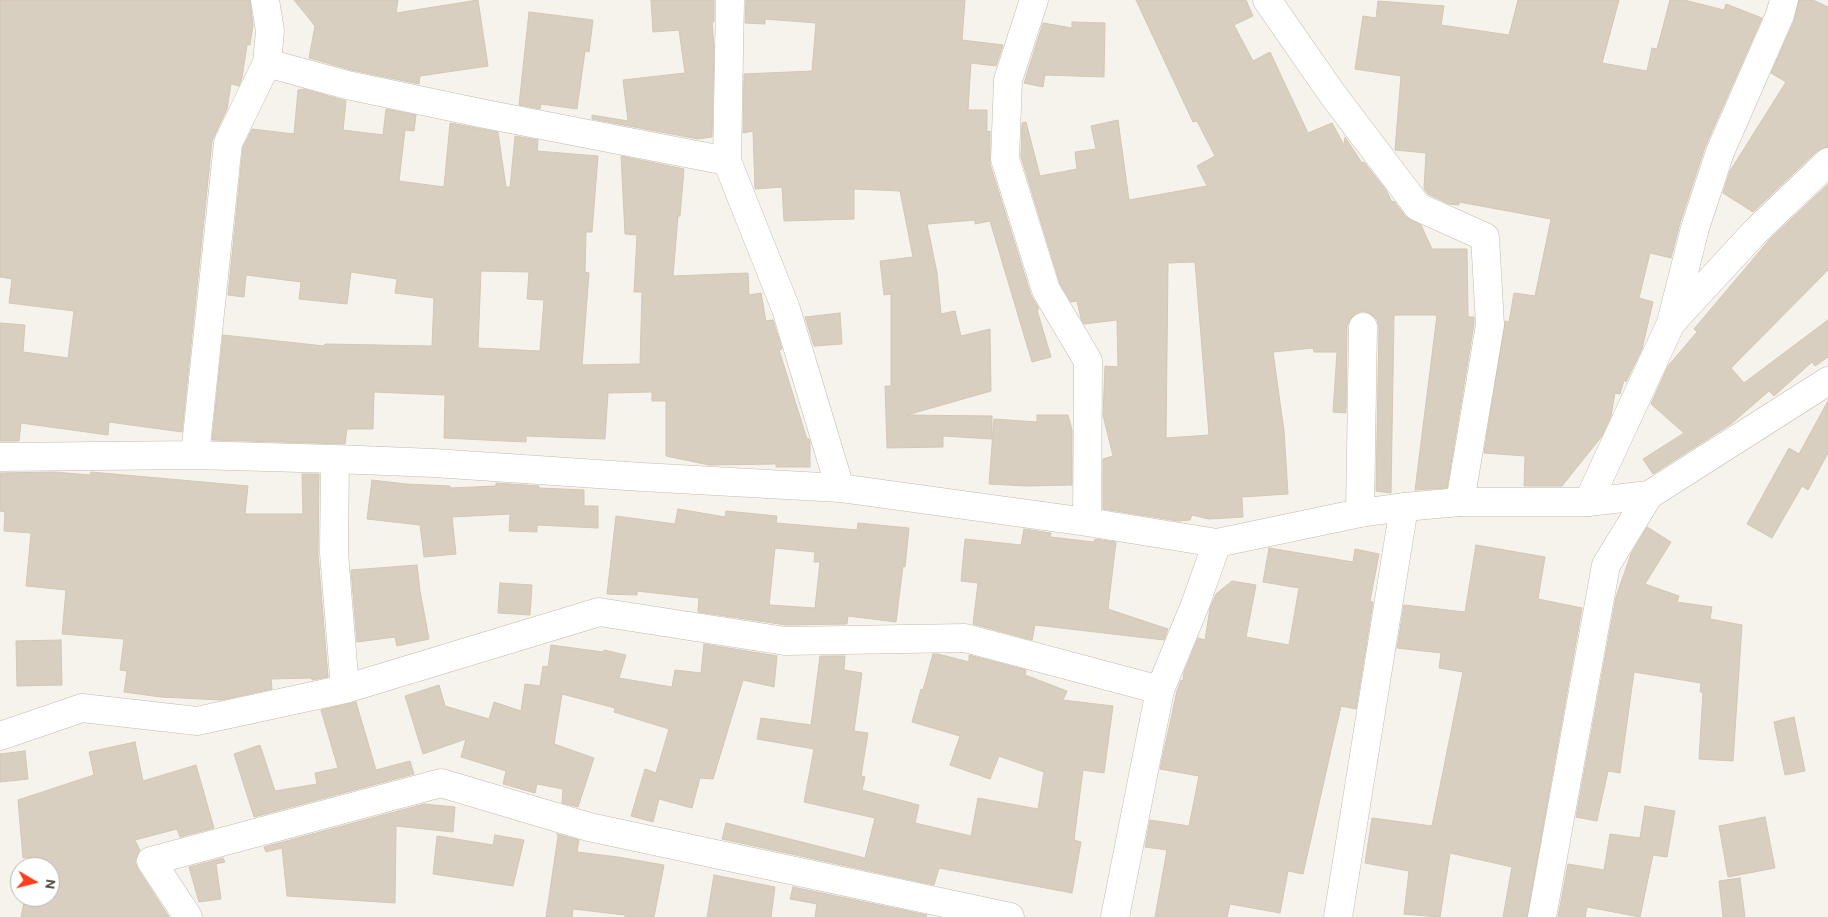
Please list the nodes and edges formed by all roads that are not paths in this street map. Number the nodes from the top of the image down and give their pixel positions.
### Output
1 (265, 0) edge
2 (730, 0) edge
3 (1034, 0) edge
4 (1268, 0) edge
5 (1784, 0) edge
6 (267, 62) junction
7 (727, 161) junction
8 (1828, 162) edge
9 (1671, 323) junction
10 (1363, 327) dead end
11 (1828, 381) edge
12 (195, 455) junction
13 (0, 457) edge
14 (335, 459) junction
15 (840, 488) junction
16 (1649, 495) junction
17 (1460, 502) junction
18 (1588, 502) junction
19 (1404, 507) junction
20 (1360, 512) junction
21 (1087, 522) junction
22 (1217, 543) junction
23 (345, 689) junction
24 (1160, 690) junction
25 (0, 736) edge
26 (188, 917) edge
27 (1010, 917) edge
28 (1115, 917) edge
29 (1338, 917) edge
30 (1542, 917) edge

1 - 6 street
2 - 7 street
3 - 21 street
4 - 17 street
5 - 9 street
6 - 7 street
6 - 12 street
7 - 15 street
8 - 9 street
9 - 18 street
10 - 20 street
11 - 16 street
12 - 13 street
12 - 14 street
14 - 15 street
14 - 23 street
15 - 21 street
16 - 18 street
16 - 30 street
17 - 18 street
17 - 19 street
19 - 20 street
19 - 29 street
20 - 22 street
21 - 22 street
22 - 24 street
23 - 24 street
23 - 25 street
24 - 28 street
26 - 27 street

